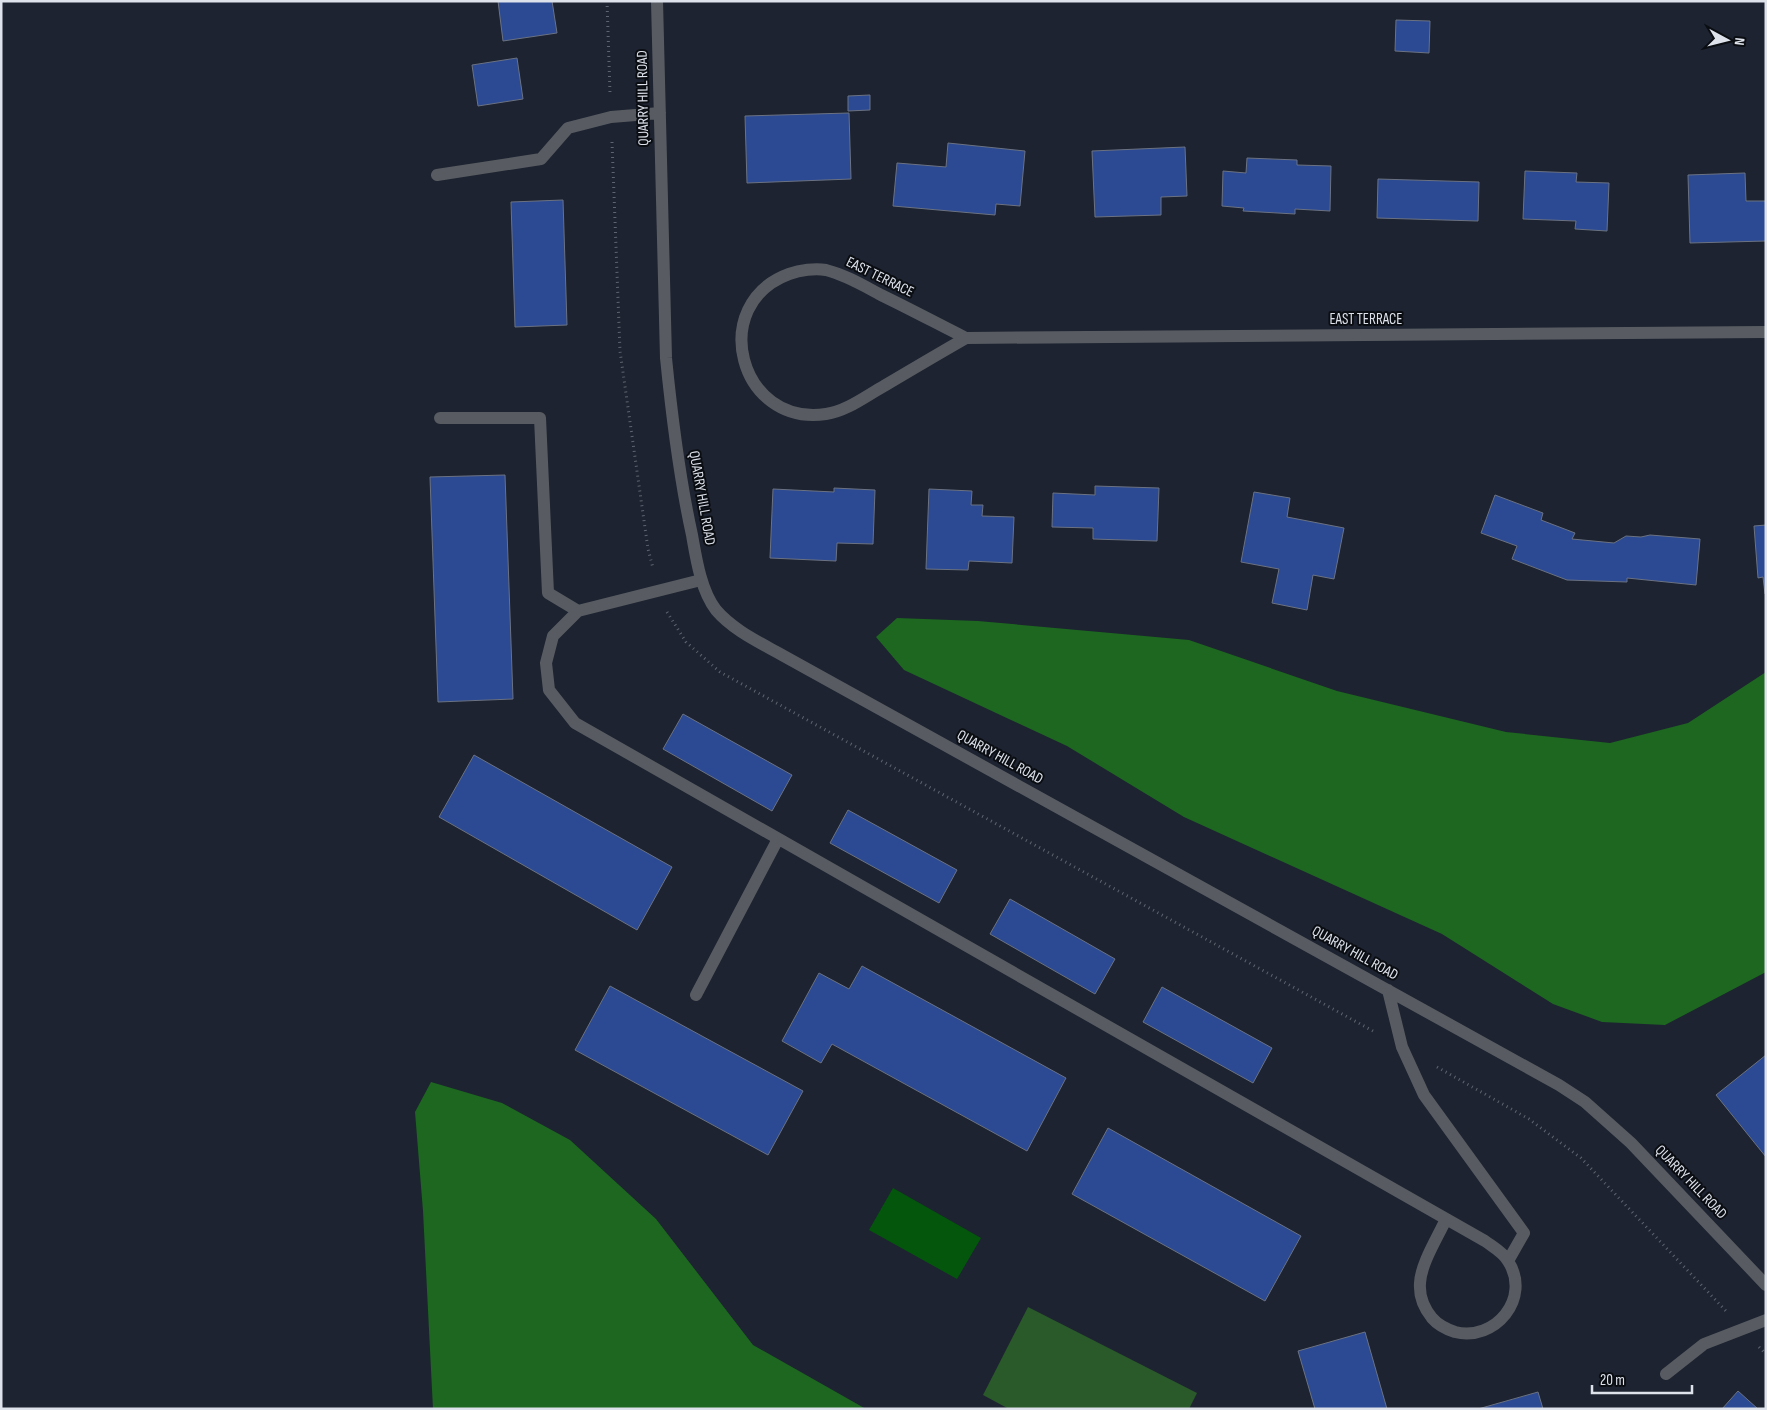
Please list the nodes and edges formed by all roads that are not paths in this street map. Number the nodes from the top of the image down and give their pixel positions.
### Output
1 (658, 1) edge
2 (660, 113) junction
3 (437, 175) dead end
4 (1766, 332) edge
5 (966, 338) junction
6 (440, 418) dead end
7 (701, 580) junction
8 (578, 611) junction
9 (778, 839) junction
10 (1388, 990) junction
11 (696, 995) dead end
12 (1446, 1219) junction
13 (1508, 1261) junction
14 (1766, 1285) edge
15 (1766, 1320) edge
16 (1666, 1374) dead end

1 - 2 street, QUARRY HILL ROAD
2 - 3 street
2 - 7 street, QUARRY HILL ROAD
4 - 5 street, EAST TERRACE
5 - 5 street, EAST TERRACE
6 - 8 street
7 - 8 street
7 - 10 street, QUARRY HILL ROAD
8 - 9 street
9 - 11 street
9 - 12 street
10 - 13 street
10 - 14 street, QUARRY HILL ROAD
12 - 13 street
12 - 13 street
15 - 16 street

